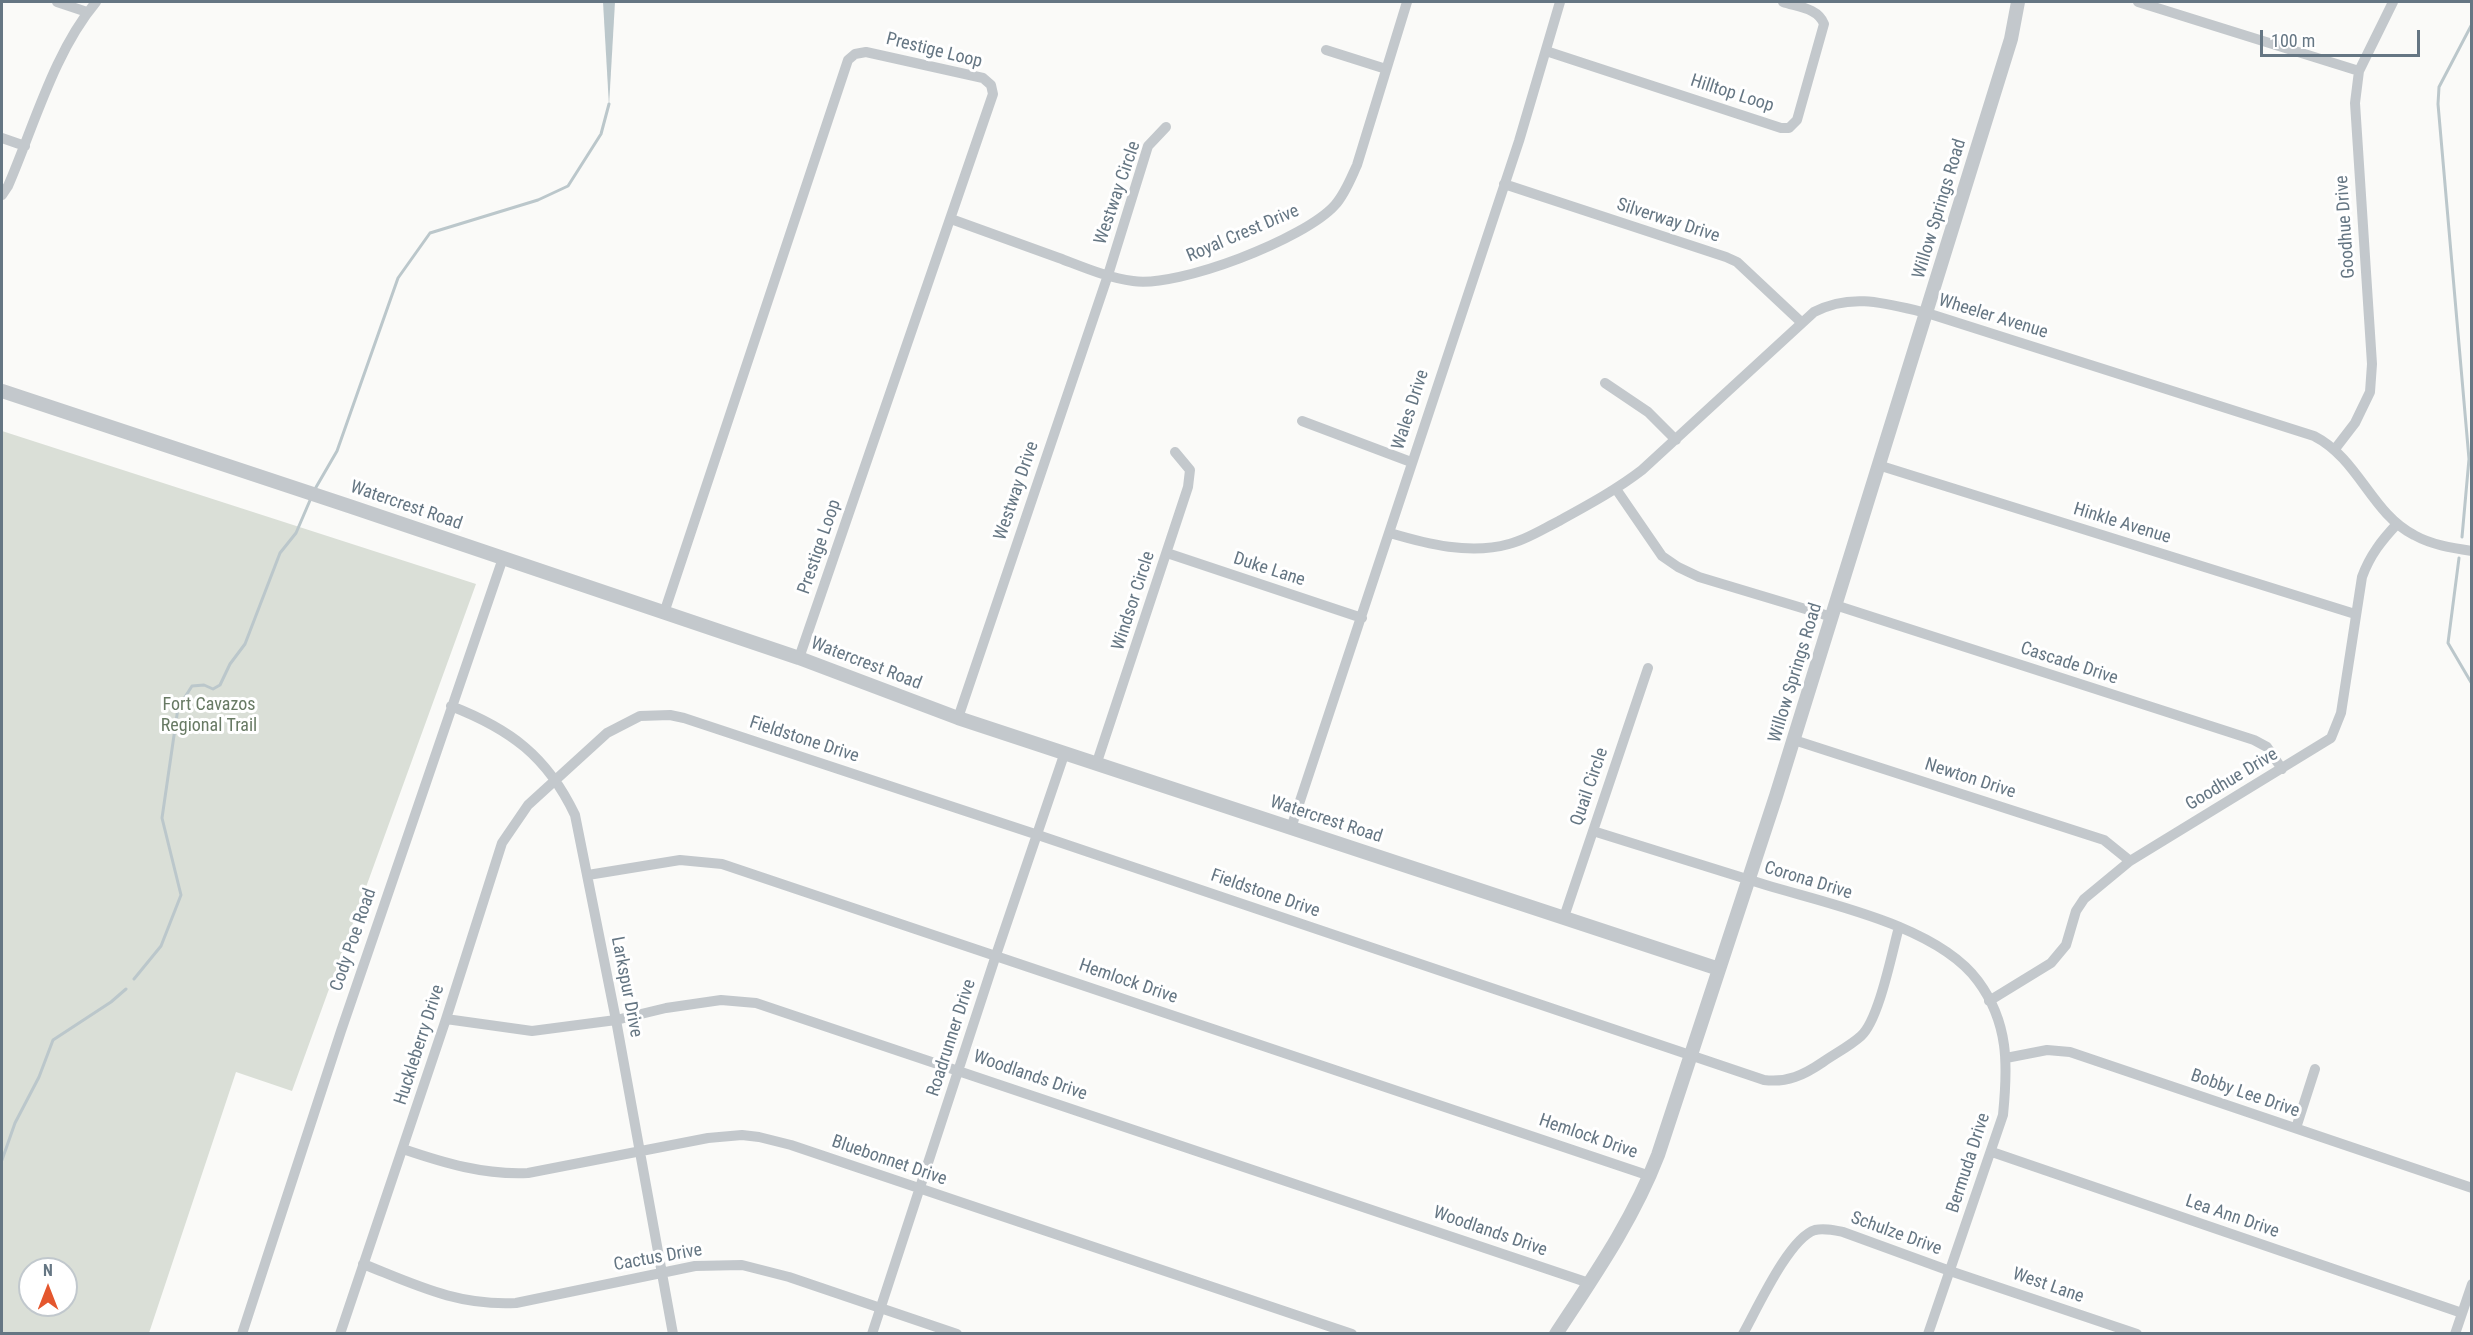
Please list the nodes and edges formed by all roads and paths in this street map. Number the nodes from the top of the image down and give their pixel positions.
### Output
1 (57, 2) edge
2 (96, 2) edge
3 (1407, 2) edge
4 (1560, 2) edge
5 (1783, 2) edge
6 (2018, 2) edge
7 (2138, 2) edge
8 (2393, 2) edge
9 (87, 12) junction
10 (1326, 50) dead end
11 (1546, 51) junction
12 (1386, 69) junction
13 (2359, 72) junction
14 (1166, 126) dead end
15 (2, 138) edge
16 (25, 146) junction
17 (1504, 184) junction
18 (2, 195) edge
19 (951, 219) junction
20 (1108, 274) junction
21 (1927, 313) junction
22 (1802, 322) junction
23 (1605, 383) dead end
24 (2, 391) edge
25 (1302, 422) dead end
26 (1676, 440) junction
27 (2335, 449) junction
28 (1175, 452) dead end
29 (1411, 462) junction
30 (1878, 465) junction
31 (1616, 489) junction
32 (2397, 524) junction
33 (1390, 533) junction
34 (2472, 551) edge
35 (1167, 553) junction
36 (503, 558) junction
37 (1833, 611) junction
38 (664, 613) junction
39 (2355, 614) junction
40 (1362, 618) junction
41 (799, 658) junction
42 (1648, 668) dead end
43 (451, 706) junction
44 (958, 718) junction
45 (1794, 740) junction
46 (1065, 752) junction
47 (1097, 762) junction
48 (2282, 770) junction
49 (555, 781) junction
50 (1291, 828) junction
51 (1593, 831) junction
52 (1038, 835) junction
53 (2130, 861) junction
54 (588, 875) junction
55 (1748, 879) junction
56 (1564, 917) junction
57 (1899, 927) junction
58 (996, 955) junction
59 (1719, 969) junction
60 (1989, 1001) junction
61 (446, 1019) junction
62 (615, 1020) junction
63 (1690, 1057) junction
64 (2006, 1058) junction
65 (2315, 1069) dead end
66 (959, 1070) junction
67 (2296, 1128) junction
68 (403, 1149) junction
69 (640, 1150) junction
70 (1992, 1152) junction
71 (1650, 1176) junction
72 (920, 1188) junction
73 (2472, 1188) edge
74 (363, 1264) junction
75 (1950, 1271) junction
76 (661, 1272) junction
77 (1589, 1283) junction
78 (2472, 1284) edge
79 (881, 1308) junction
80 (2462, 1313) junction
81 (242, 1334) edge
82 (340, 1334) edge
83 (673, 1334) edge
84 (872, 1334) edge
85 (957, 1334) edge
86 (1352, 1334) edge
87 (1556, 1334) edge
88 (1743, 1334) edge
89 (1928, 1334) edge
90 (2137, 1334) edge
91 (2455, 1334) edge

1 - 9 street
2 - 9 street
3 - 12 street, Royal Crest Drive
4 - 11 street, Wales Drive
5 - 11 street, Hilltop Loop
6 - 21 street, Willow Springs Road
7 - 13 street
8 - 13 street, Goodhue Drive
9 - 16 street
10 - 12 street
11 - 17 street, Wales Drive
12 - 20 street, Royal Crest Drive
13 - 27 street, Goodhue Drive
14 - 20 street, Westway Circle
15 - 16 street
16 - 18 street
17 - 22 street, Silverway Drive
17 - 29 street, Wales Drive
19 - 20 street, Royal Crest Drive
19 - 38 street, Prestige Loop
19 - 41 street, Prestige Loop
20 - 44 street, Westway Drive
21 - 22 street, Wheeler Avenue
21 - 27 street, Wheeler Avenue
21 - 30 street, Willow Springs Road
22 - 26 street, Wheeler Avenue
23 - 26 street
24 - 36 street, Watercrest Road
25 - 29 street
26 - 31 street, Wheeler Avenue
27 - 32 street, Wheeler Avenue
28 - 35 street, Windsor Circle
29 - 33 street, Wales Drive
30 - 37 street, Willow Springs Road
30 - 39 street, Hinkle Avenue
31 - 33 street, Wheeler Avenue
31 - 37 street, Cascade Drive
32 - 34 street, Wheeler Avenue
32 - 39 street, Goodhue Drive
33 - 40 street, Wales Drive
35 - 40 street, Duke Lane
35 - 47 street, Windsor Circle
36 - 38 street, Watercrest Road
36 - 43 street, Cody Poe Road
37 - 45 street, Willow Springs Road
37 - 48 street, Cascade Drive
38 - 41 street, Watercrest Road
39 - 48 street, Goodhue Drive
40 - 50 street, Wales Drive
41 - 44 street, Watercrest Road
42 - 51 street, Quail Circle
43 - 49 street, Larkspur Drive
43 - 81 street, Cody Poe Road
44 - 46 street, Watercrest Road
45 - 53 street, Newton Drive
45 - 55 street, Willow Springs Road
46 - 47 street, Watercrest Road
46 - 52 street, Roadrunner Drive
47 - 50 street, Watercrest Road
48 - 53 street, Goodhue Drive
49 - 52 street, Fieldstone Drive
49 - 54 street, Larkspur Drive
49 - 61 street, Huckleberry Drive
50 - 56 street, Watercrest Road
51 - 55 street, Corona Drive
51 - 56 street, Quail Circle
52 - 58 street, Roadrunner Drive
52 - 63 street, Fieldstone Drive
53 - 60 street, Goodhue Drive
54 - 58 street, Hemlock Drive
54 - 62 street, Larkspur Drive
55 - 57 street, Corona Drive
55 - 59 street, Willow Springs Road
56 - 59 street, Watercrest Road
57 - 60 street, Corona Drive
57 - 63 street, Fieldstone Drive
58 - 66 street, Roadrunner Drive
58 - 71 street, Hemlock Drive
59 - 63 street, Willow Springs Road
60 - 64 street, Bermuda Drive
61 - 62 street, Woodlands Drive
61 - 68 street, Huckleberry Drive
62 - 66 street, Woodlands Drive
62 - 69 street, Larkspur Drive
63 - 71 street, Willow Springs Road
64 - 67 street, Bobby Lee Drive
64 - 70 street, Bermuda Drive
65 - 67 street
66 - 72 street, Roadrunner Drive
66 - 77 street, Woodlands Drive
67 - 73 street, Bobby Lee Drive
68 - 69 street, Bluebonnet Drive
68 - 74 street, Huckleberry Drive
69 - 72 street, Bluebonnet Drive
69 - 76 street, Larkspur Drive
70 - 75 street, Bermuda Drive
70 - 80 street, Lea Ann Drive
71 - 77 street, Willow Springs Road
72 - 79 street, Roadrunner Drive
72 - 86 street, Bluebonnet Drive
74 - 76 street, Cactus Drive
74 - 82 street, Huckleberry Drive
75 - 88 street, Schulze Drive
75 - 89 street, Bermuda Drive
75 - 90 street, West Lane
76 - 79 street, Cactus Drive
76 - 83 street, Larkspur Drive
77 - 87 street, Willow Springs Road
78 - 80 street
79 - 84 street, Roadrunner Drive
79 - 85 street, Cactus Drive
80 - 91 street

